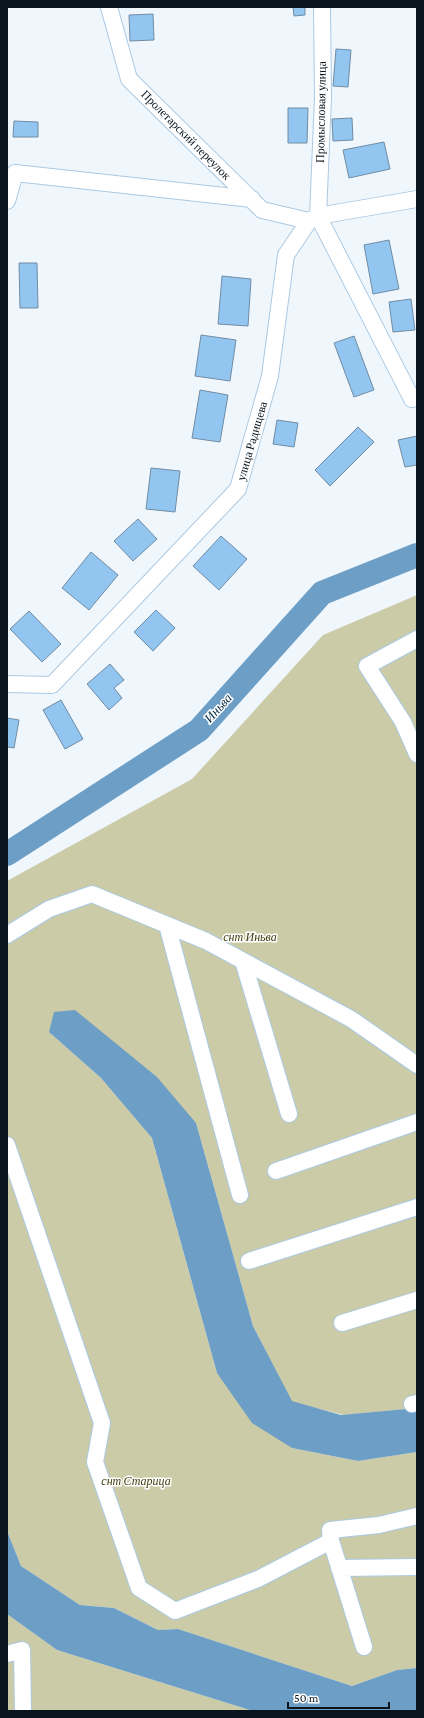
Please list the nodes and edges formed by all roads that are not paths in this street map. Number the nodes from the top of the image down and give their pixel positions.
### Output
1 (109, 7) edge
2 (322, 7) edge
3 (11, 174) edge
4 (252, 199) junction
5 (417, 199) edge
6 (7, 201) edge
7 (314, 219) junction
8 (417, 398) edge
9 (417, 639) edge
10 (7, 684) edge
11 (417, 754) edge
12 (167, 925) junction
13 (7, 935) edge
14 (243, 961) junction
15 (417, 1065) edge
16 (289, 1114) dead end
17 (417, 1122) edge
18 (7, 1145) edge
19 (276, 1170) dead end
20 (240, 1195) dead end
21 (417, 1207) edge
22 (249, 1261) dead end
23 (417, 1300) edge
24 (342, 1323) dead end
25 (417, 1516) edge
26 (331, 1541) junction
27 (417, 1567) edge
28 (339, 1568) junction
29 (364, 1647) dead end
30 (7, 1654) edge
31 (23, 1711) edge

1 - 4 street, Пролетарский переулок
2 - 7 street, Промысловая улица
3 - 4 street
3 - 6 street
4 - 7 street, Пролетарский переулок
5 - 7 street
7 - 8 street
7 - 10 street, улица Радищева
9 - 11 street
12 - 13 street
12 - 14 street
12 - 20 street
14 - 15 street
14 - 16 street
17 - 19 street
18 - 26 street
21 - 22 street
23 - 24 street
25 - 26 street
26 - 28 street
27 - 28 street
28 - 29 street
30 - 31 street

